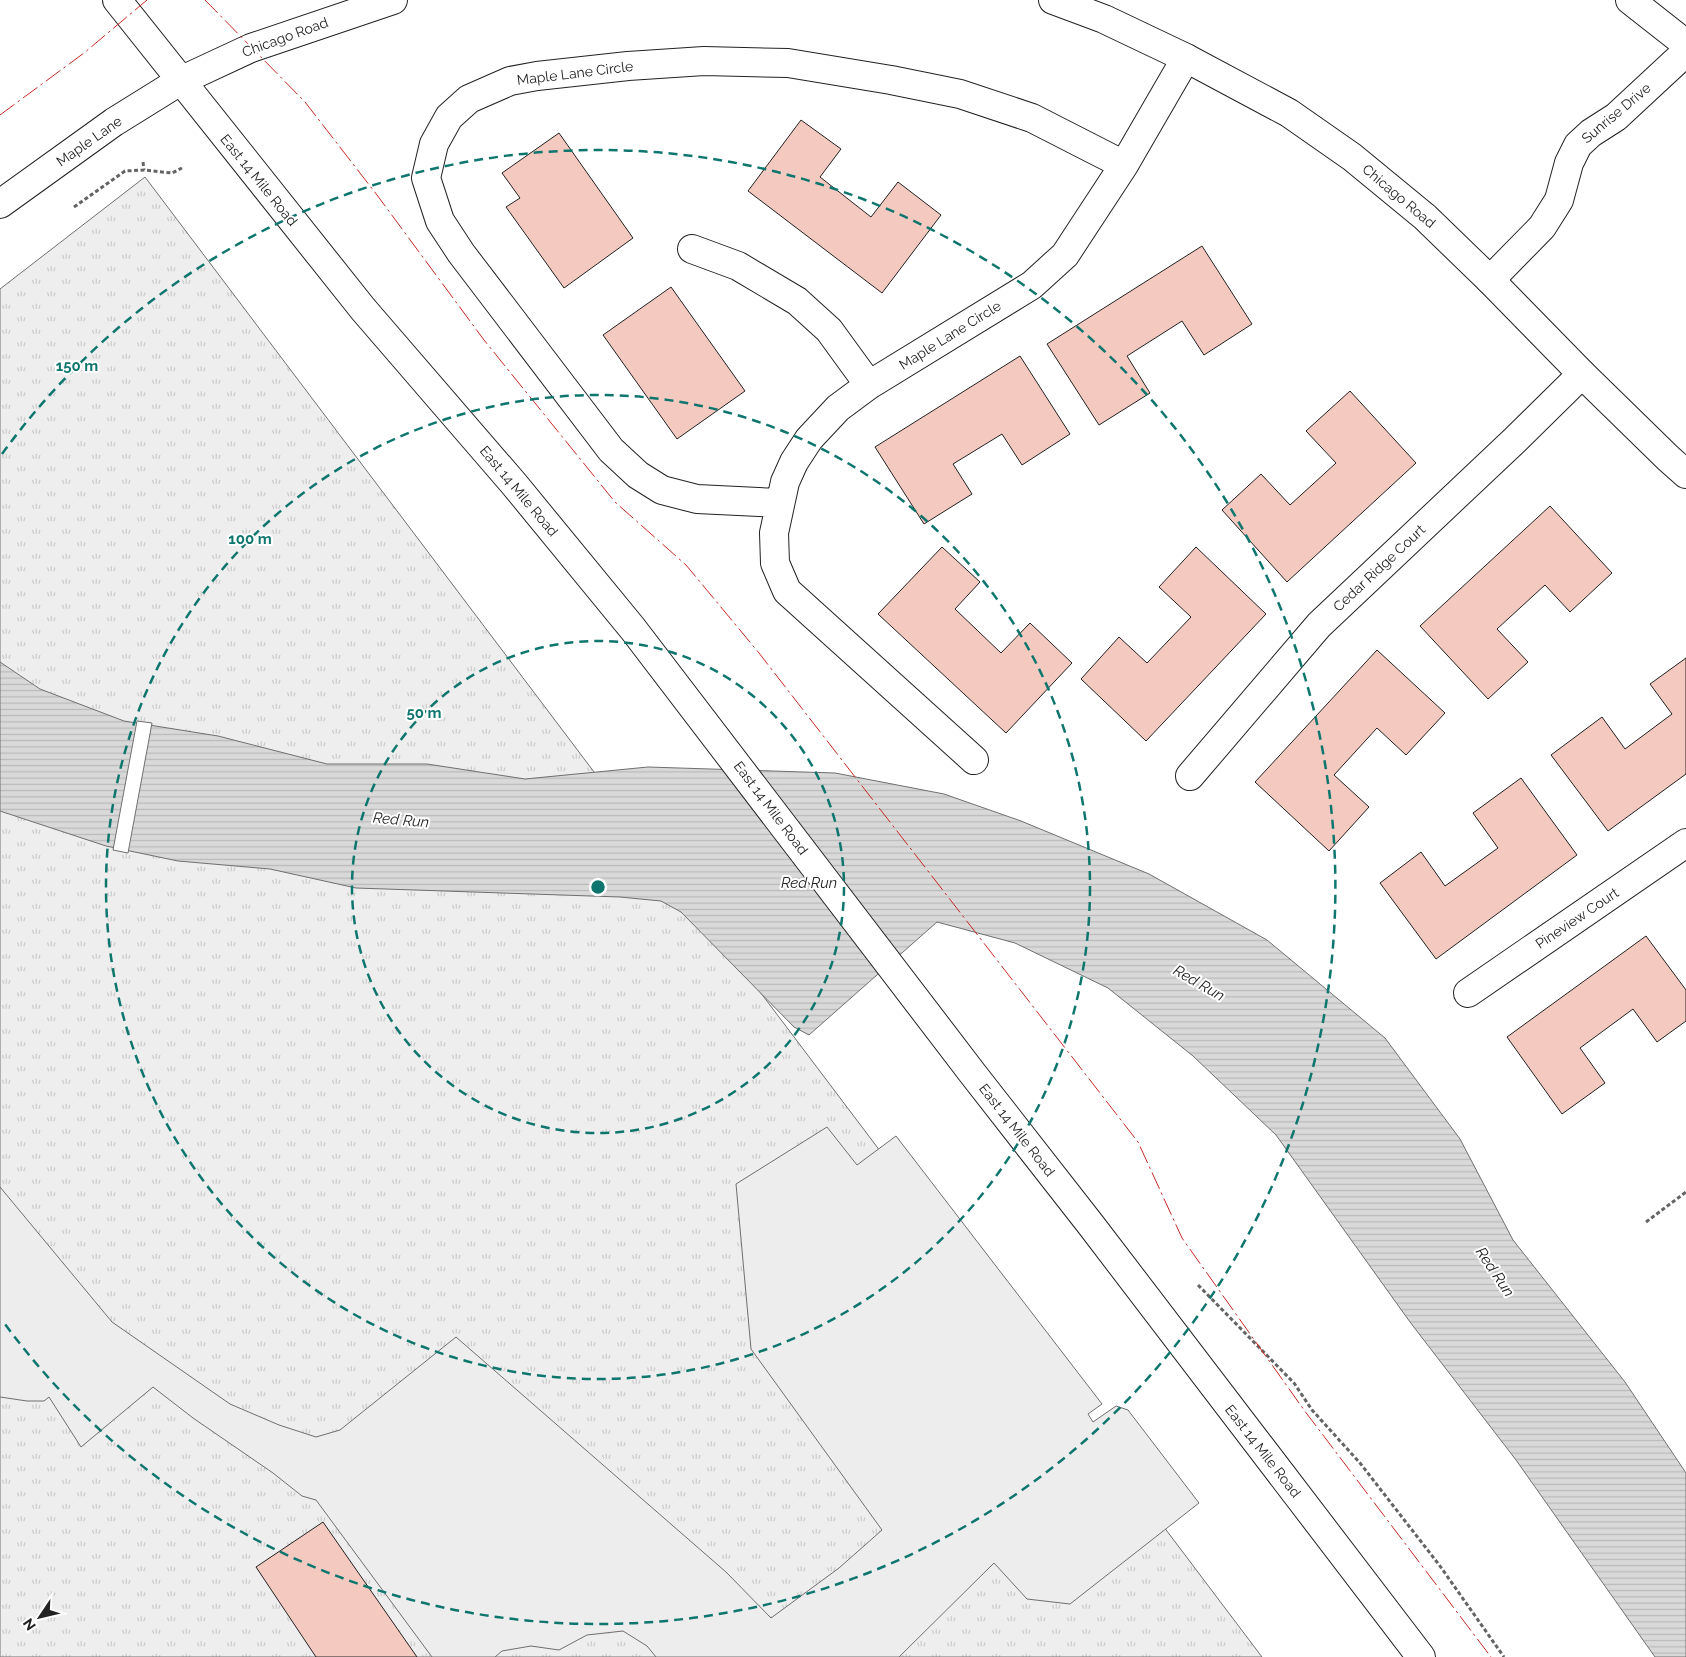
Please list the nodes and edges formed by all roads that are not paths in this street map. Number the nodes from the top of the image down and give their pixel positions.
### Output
1 (117, 0) edge
2 (393, 0) edge
3 (1053, 0) edge
4 (1630, 0) edge
5 (1686, 44) edge
6 (1686, 52) edge
7 (1186, 58) junction
8 (180, 81) junction
9 (1124, 165) junction
10 (0, 204) edge
11 (692, 248) dead end
12 (1490, 280) junction
13 (1582, 374) junction
14 (869, 385) junction
15 (1686, 474) edge
16 (779, 504) junction
17 (974, 760) dead end
18 (1190, 776) dead end
19 (1686, 843) edge
20 (1468, 993) dead end
21 (1422, 1657) edge

1 - 8 street, East 14 Mile Road
2 - 8 street, Chicago Road
3 - 7 street, Chicago Road
4 - 5 street
6 - 12 street, Sunrise Drive
7 - 9 street, Maple Lane Circle
7 - 12 street, Chicago Road
8 - 10 street, Maple Lane
8 - 21 street, East 14 Mile Road
9 - 14 street, Maple Lane Circle
9 - 16 street, Maple Lane Circle
11 - 14 street
12 - 13 street, Chicago Road
13 - 15 street, Chicago Road
13 - 18 street, Cedar Ridge Court
14 - 16 street, Maple Lane Circle
16 - 17 street, Maple Lane Circle
19 - 20 street, Pineview Court

